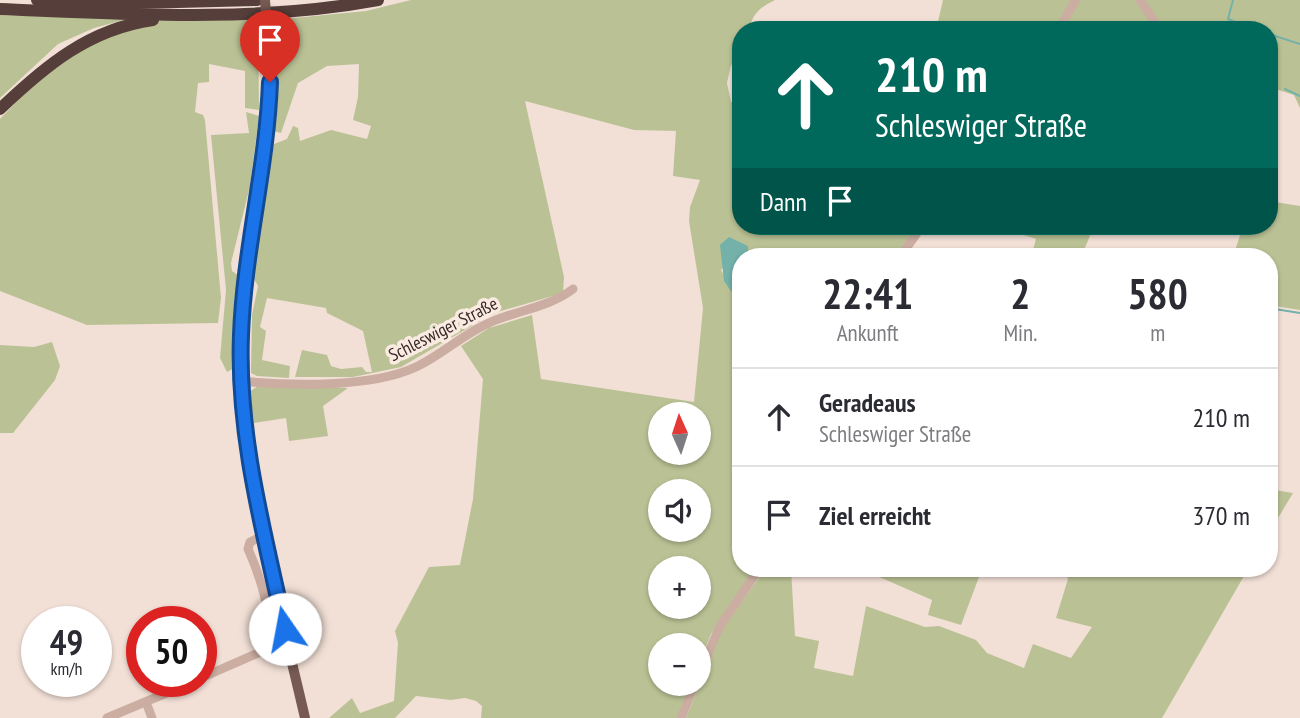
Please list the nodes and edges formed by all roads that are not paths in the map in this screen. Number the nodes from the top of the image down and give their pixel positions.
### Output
1 (37, 0) edge
2 (187, 0) edge
3 (257, 0) edge
4 (265, 0) edge
5 (378, 0) edge
6 (1076, 0) edge
7 (1140, 0) edge
8 (216, 8) junction
9 (0, 9) edge
10 (1063, 21) edge
11 (1154, 21) edge
12 (0, 109) edge
13 (573, 289) dead end
14 (241, 382) junction
15 (265, 535) junction
16 (754, 577) edge
17 (711, 647) edge
18 (217, 671) edge
19 (690, 696) edge
20 (158, 697) edge
21 (146, 702) junction
22 (107, 718) edge
23 (152, 718) edge
24 (305, 718) edge
25 (681, 718) edge

1 - 8 highway
2 - 8 highway
3 - 8 highway
4 - 14 main road, bridge
5 - 8 highway
6 - 10 street
7 - 11 street
8 - 9 highway
8 - 12 highway
13 - 14 street, Schleswiger Straße
14 - 15 main road
15 - 18 street
15 - 24 main road
16 - 17 street
19 - 25 street
20 - 21 street
21 - 22 street
21 - 23 street

